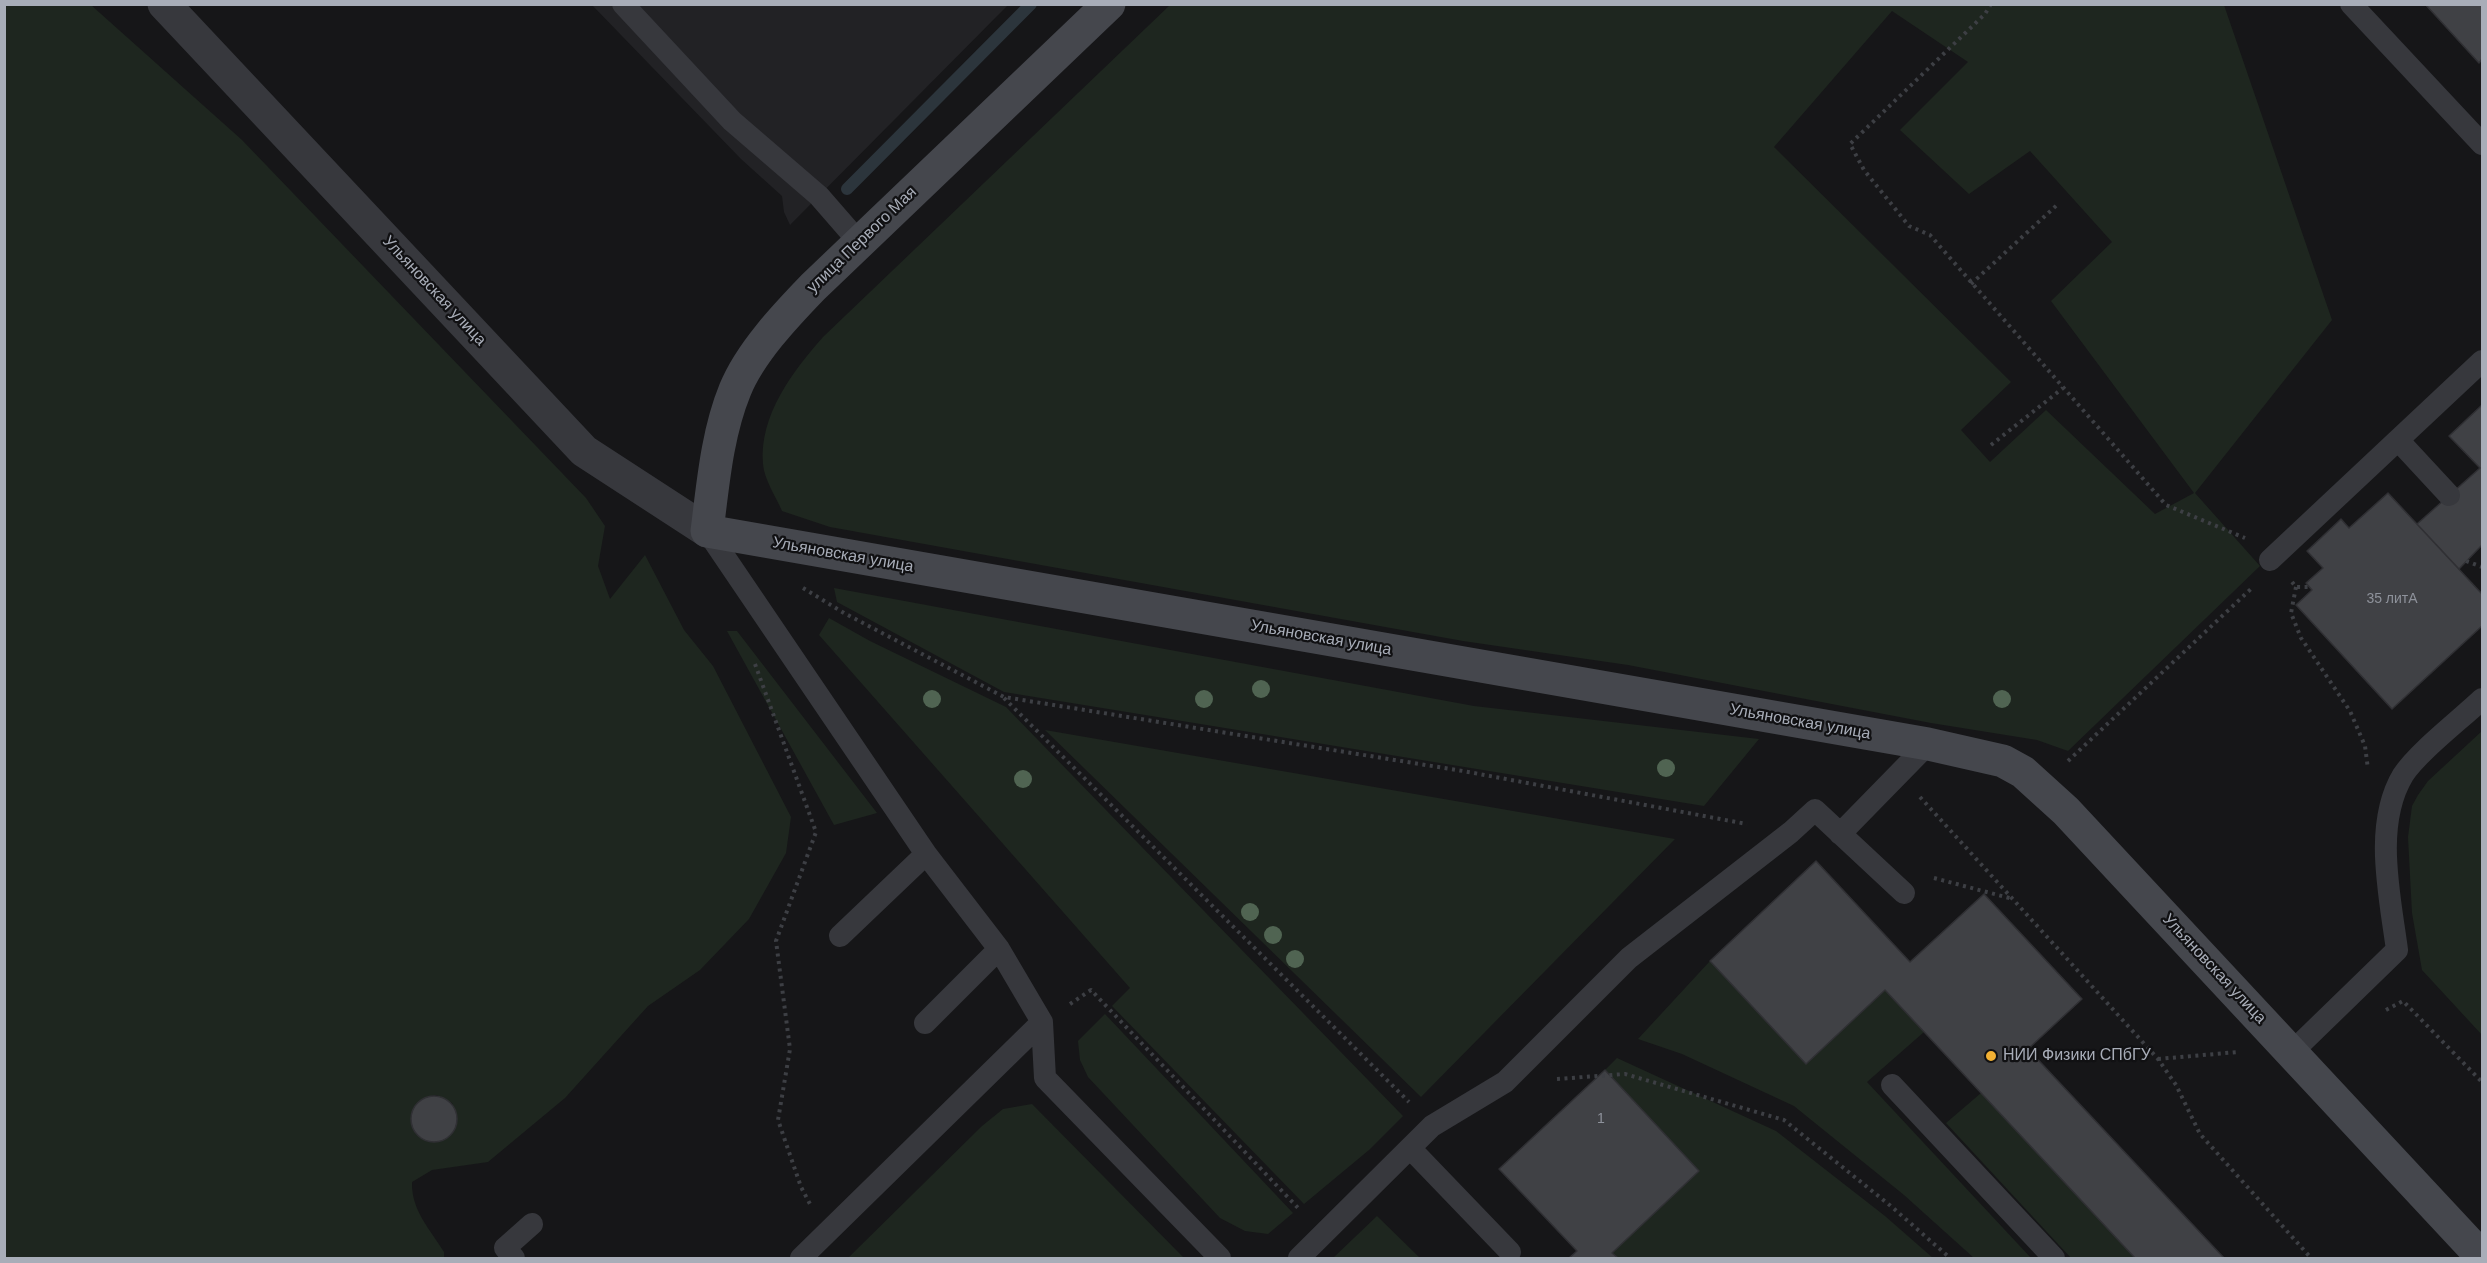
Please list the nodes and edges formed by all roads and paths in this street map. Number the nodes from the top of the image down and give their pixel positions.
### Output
1 (164, 4) edge
2 (623, 4) edge
3 (1109, 4) edge
4 (1991, 4) edge
5 (2364, 9) edge
6 (2482, 144) edge
7 (2057, 205) dead end
8 (859, 242) junction
9 (1971, 284) junction
10 (2482, 360) edge
11 (2063, 388) junction
12 (2398, 440) junction
13 (1991, 445) dead end
14 (2449, 495) dead end
15 (707, 531) junction
16 (2270, 560) joint
17 (2466, 561) dead end
18 (2482, 567) edge
19 (2258, 581) dead end
20 (795, 584) dead end
21 (2296, 587) dead end
22 (751, 653) dead end
23 (1004, 697) junction
24 (2482, 699) edge
25 (1928, 744) junction
26 (1899, 774) junction
27 (2041, 787) junction
28 (2394, 795) junction
29 (1791, 832) junction
30 (1840, 834) junction
31 (926, 854) junction
32 (1931, 877) dead end
33 (1904, 893) dead end
34 (2014, 899) junction
35 (840, 936) dead end
36 (999, 949) junction
37 (2384, 1011) dead end
38 (1042, 1022) junction
39 (925, 1023) dead end
40 (2292, 1052) junction
41 (2158, 1059) junction
42 (1505, 1082) junction
43 (2482, 1082) edge
44 (1892, 1085) dead end
45 (1432, 1126) junction
46 (1410, 1148) junction
47 (532, 1224) dead end
48 (827, 1234) junction
49 (1323, 1234) junction
50 (1510, 1252) dead end
51 (2482, 1257) edge
52 (514, 1258) edge
53 (801, 1258) edge
54 (1220, 1258) edge
55 (1299, 1258) edge
56 (1950, 1258) edge
57 (2054, 1258) edge
58 (2311, 1258) edge

1 - 15 street, Ульяновская улица
2 - 8 lane
3 - 8 street, улица Первого Мая
4 - 9 path
5 - 6 lane
7 - 9 path
8 - 15 street, улица Первого Мая
9 - 11 path
10 - 12 lane
11 - 13 path
11 - 16 path
12 - 14 lane
12 - 16 lane
15 - 25 street, Ульяновская улица
15 - 31 lane
17 - 18 path
19 - 27 path
20 - 23 path
21 - 28 path
22 - 48 path
23 - 29 path
23 - 45 path
24 - 28 lane
25 - 26 lane
25 - 27 street, Ульяновская улица
26 - 30 lane
26 - 34 path
27 - 40 street, Ульяновская улица
28 - 40 lane
29 - 30 lane
29 - 42 lane
30 - 33 lane
31 - 35 lane
31 - 36 lane
32 - 34 path
34 - 41 path
36 - 38 lane
36 - 39 lane
37 - 43 path
38 - 48 lane
38 - 49 path
38 - 54 lane
40 - 41 path
40 - 51 street, Ульяновская улица
41 - 58 path
42 - 45 lane
42 - 56 path
44 - 57 lane
45 - 46 lane
46 - 49 lane
46 - 50 lane
47 - 52 lane
48 - 53 lane
49 - 55 lane

